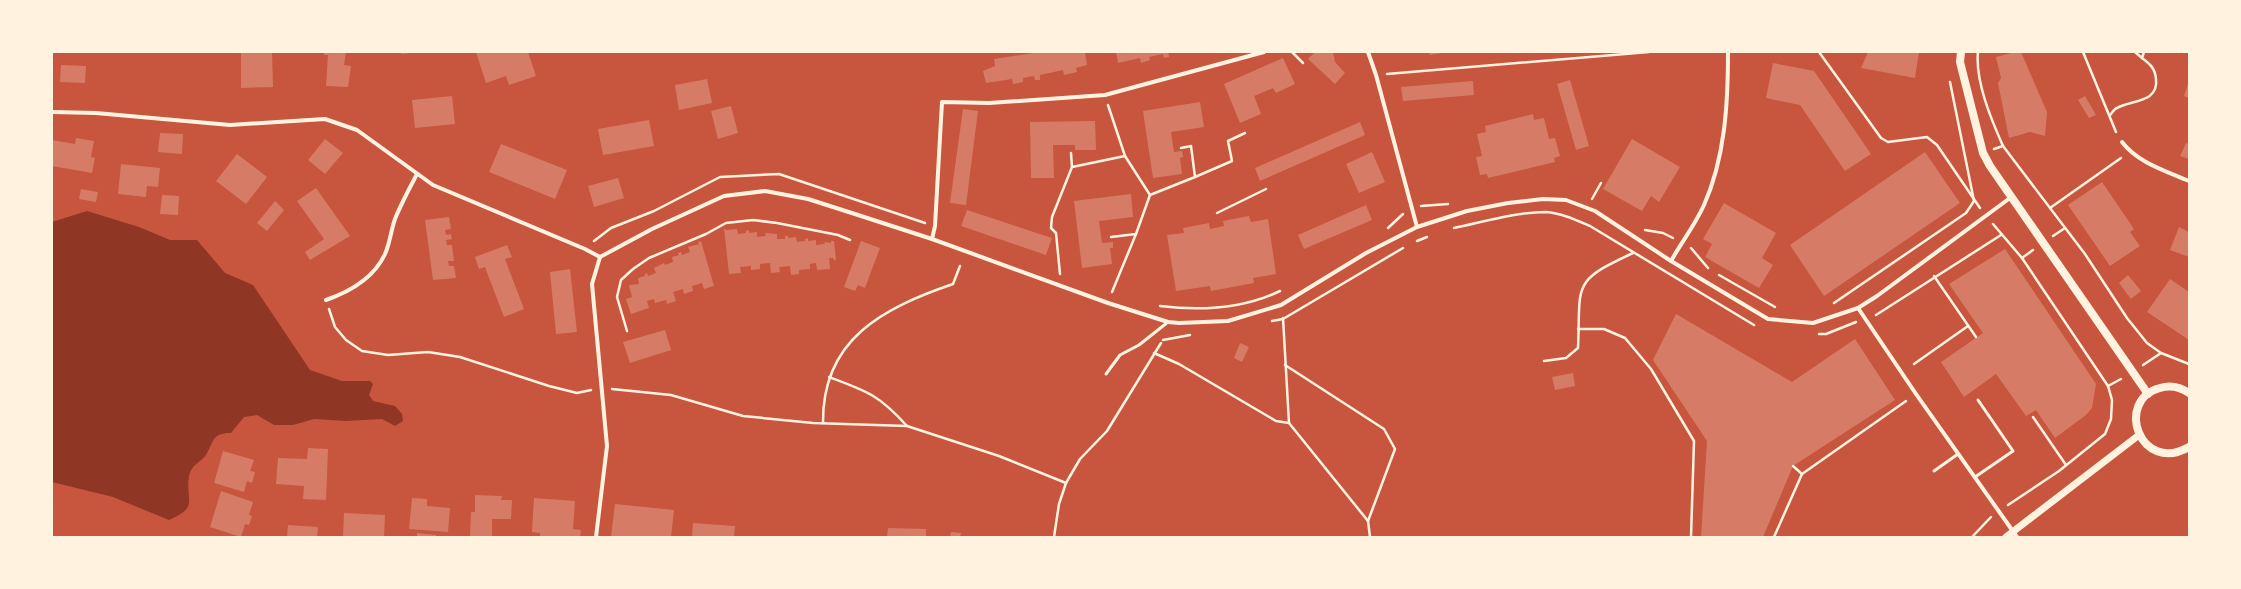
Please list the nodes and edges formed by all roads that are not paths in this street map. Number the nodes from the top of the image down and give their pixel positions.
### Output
1 (1264, 52) edge
2 (1368, 52) edge
3 (1728, 52) edge
4 (1961, 52) edge
5 (52, 112) edge
6 (2122, 142) road end
7 (417, 174) junction
8 (2189, 181) edge
9 (2010, 198) junction
10 (1417, 227) junction
11 (932, 239) junction
12 (600, 257) junction
13 (1671, 261) junction
14 (326, 300) road end
15 (1858, 308) junction
16 (1168, 322) junction
17 (1106, 374) dead end
18 (2189, 393) edge
19 (2148, 394) junction
20 (1978, 400) dead end
21 (2139, 435) junction
22 (2189, 447) edge
23 (1958, 454) junction
24 (1934, 471) dead end
25 (1975, 477) junction
26 (2015, 534) edge
27 (596, 537) edge
28 (2006, 537) edge

1 - 11 street
2 - 10 street
3 - 13 street
4 - 9 main road
5 - 7 street
6 - 8 street
7 - 12 street
7 - 14 street
9 - 15 street
9 - 19 main road
10 - 13 street
10 - 16 street
11 - 12 street
11 - 16 street
12 - 27 street
13 - 15 street
15 - 23 street
16 - 17 lane
18 - 19 main road
19 - 21 main road
20 - 25 lane
21 - 22 main road
21 - 26 street
23 - 24 lane
23 - 25 street
25 - 26 street
26 - 28 street

